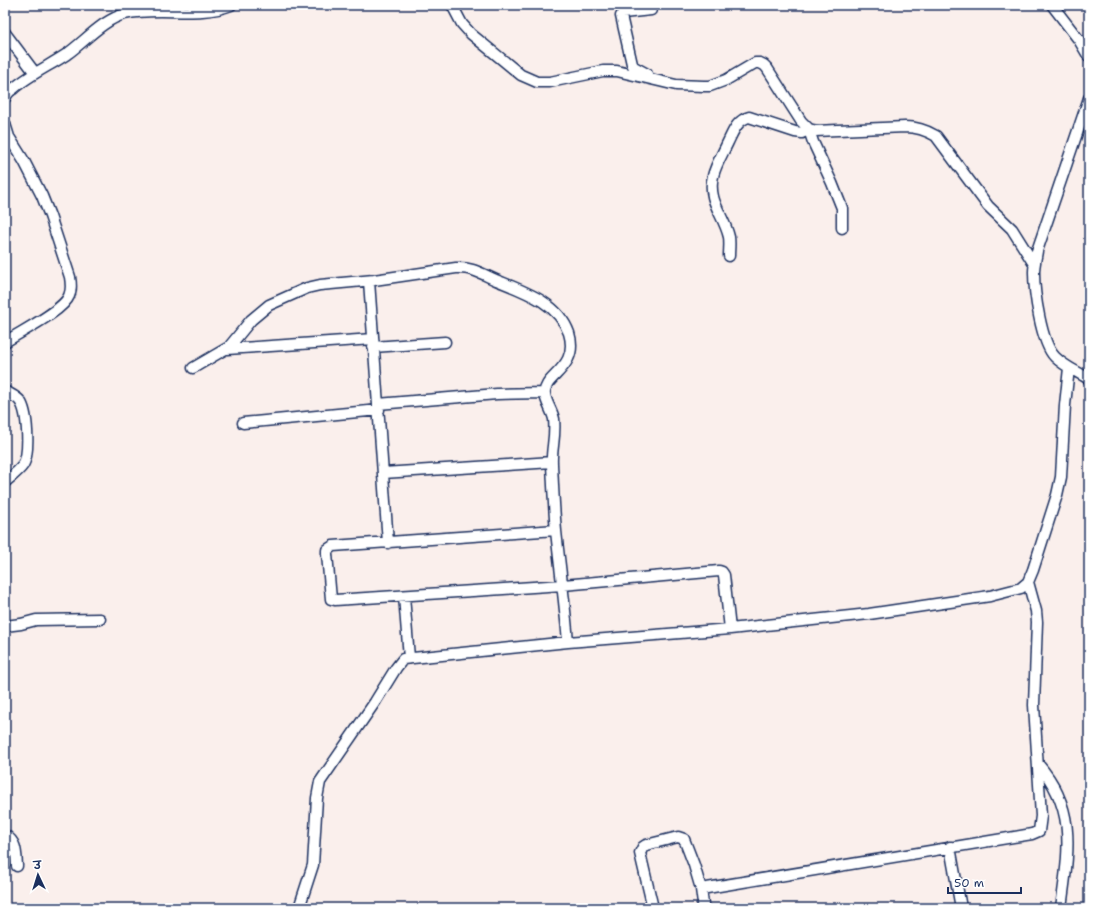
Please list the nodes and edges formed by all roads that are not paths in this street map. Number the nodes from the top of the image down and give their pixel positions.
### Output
1 (231, 5) edge
2 (452, 5) edge
3 (1052, 5) edge
4 (651, 10) dead end
5 (5, 33) edge
6 (1089, 56) edge
7 (35, 73) junction
8 (650, 79) junction
9 (5, 98) edge
10 (1089, 98) edge
11 (5, 124) edge
12 (811, 130) junction
13 (842, 228) dead end
14 (730, 256) dead end
15 (1034, 264) junction
16 (368, 281) junction
17 (5, 342) edge
18 (445, 342) dead end
19 (373, 343) junction
20 (227, 348) junction
21 (193, 368) dead end
22 (1069, 368) junction
23 (1089, 379) edge
24 (5, 391) edge
25 (544, 393) junction
26 (379, 407) junction
27 (243, 423) dead end
28 (552, 462) junction
29 (383, 473) junction
30 (5, 482) edge
31 (556, 530) junction
32 (388, 543) junction
33 (1028, 582) junction
34 (563, 585) junction
35 (404, 596) junction
36 (100, 619) dead end
37 (5, 626) edge
38 (730, 629) junction
39 (568, 642) junction
40 (409, 658) junction
41 (1038, 764) junction
42 (5, 835) edge
43 (950, 848) junction
44 (17, 866) dead end
45 (702, 889) junction
46 (299, 908) edge
47 (653, 908) edge
48 (702, 908) edge
49 (961, 908) edge
50 (1062, 908) edge

1 - 7 street
2 - 8 street
3 - 6 street
4 - 8 street
5 - 7 street
7 - 9 street
8 - 12 street
10 - 15 street
11 - 17 street
12 - 13 street
12 - 14 street
12 - 15 street
15 - 22 street
16 - 19 street
16 - 20 street
16 - 25 street
18 - 19 street
19 - 20 street
19 - 26 street
20 - 21 street
22 - 23 street
22 - 33 street
24 - 30 street
25 - 26 street
25 - 28 street
26 - 27 street
26 - 29 street
28 - 29 street
28 - 31 street
29 - 32 street
31 - 32 street
31 - 34 street
32 - 35 street
33 - 38 street
33 - 41 street
34 - 35 street
34 - 38 street
34 - 39 street
35 - 40 street
36 - 37 street
38 - 39 street
39 - 40 street
40 - 46 street
41 - 43 street
41 - 50 street
42 - 44 street
43 - 45 street
43 - 49 street
45 - 47 street
45 - 48 street

